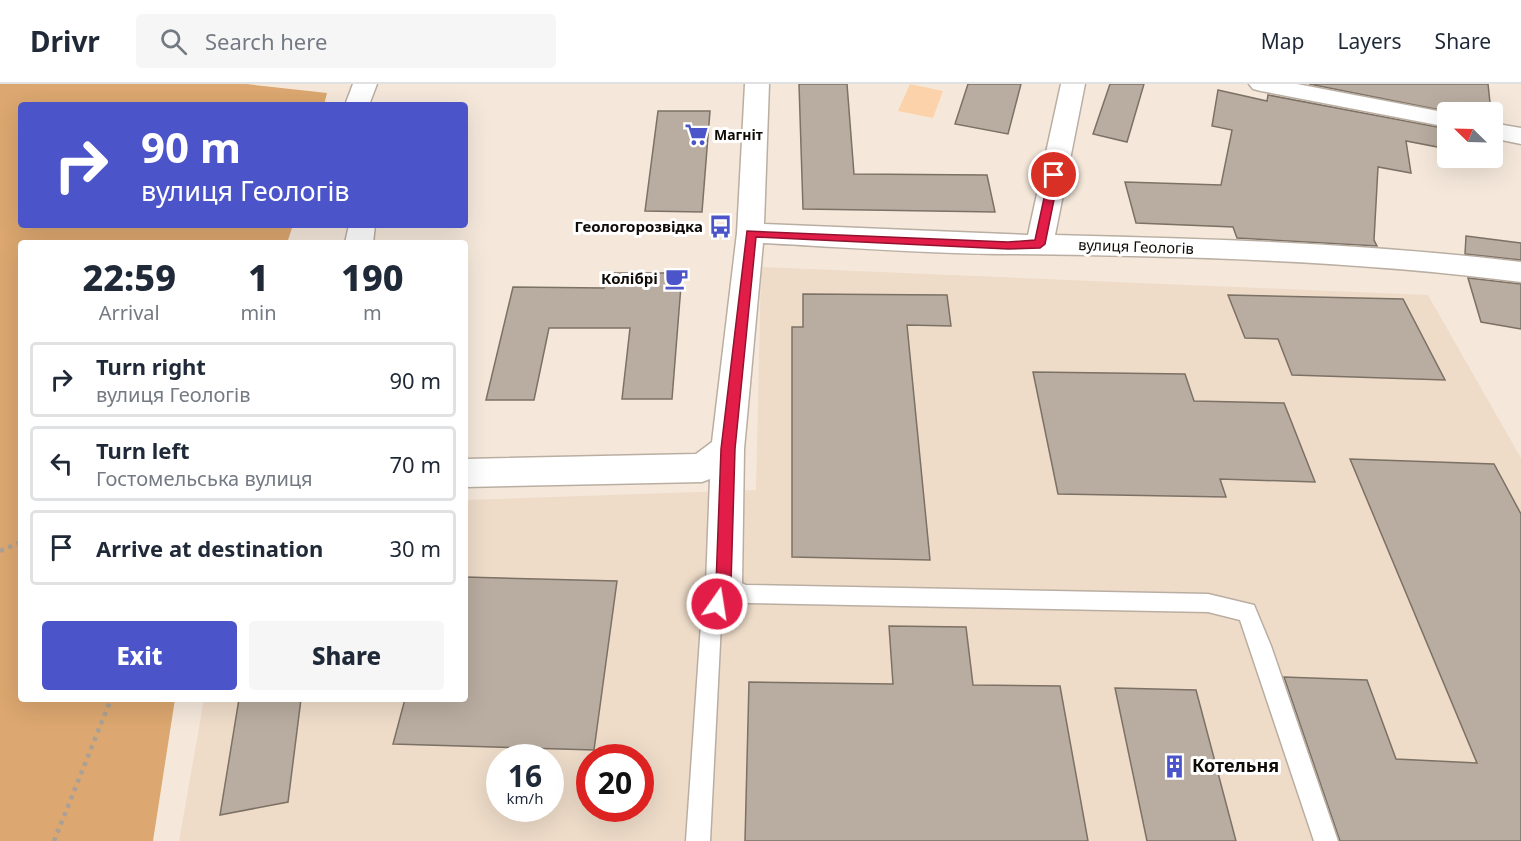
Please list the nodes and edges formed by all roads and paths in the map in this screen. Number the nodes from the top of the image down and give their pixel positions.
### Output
1 (365, 84) edge
2 (757, 84) edge
3 (1073, 84) edge
4 (1261, 84) edge
5 (358, 102) edge
6 (1437, 118) edge
7 (1503, 132) edge
8 (1521, 136) edge
9 (750, 233) junction
10 (1040, 244) junction
11 (1521, 272) edge
12 (728, 449) junction
13 (468, 473) edge
14 (18, 543) edge
15 (0, 551) edge
16 (723, 584) junction
17 (110, 702) edge
18 (54, 841) edge
19 (698, 841) edge
20 (1326, 841) edge

1 - 5 street
2 - 9 street
3 - 10 street
4 - 6 street
7 - 8 street
9 - 10 street, вулиця Геологів
9 - 12 street
10 - 11 street, вулиця Геологів
12 - 13 street
12 - 16 street
14 - 15 path
16 - 19 lane
16 - 20 lane
17 - 18 path

